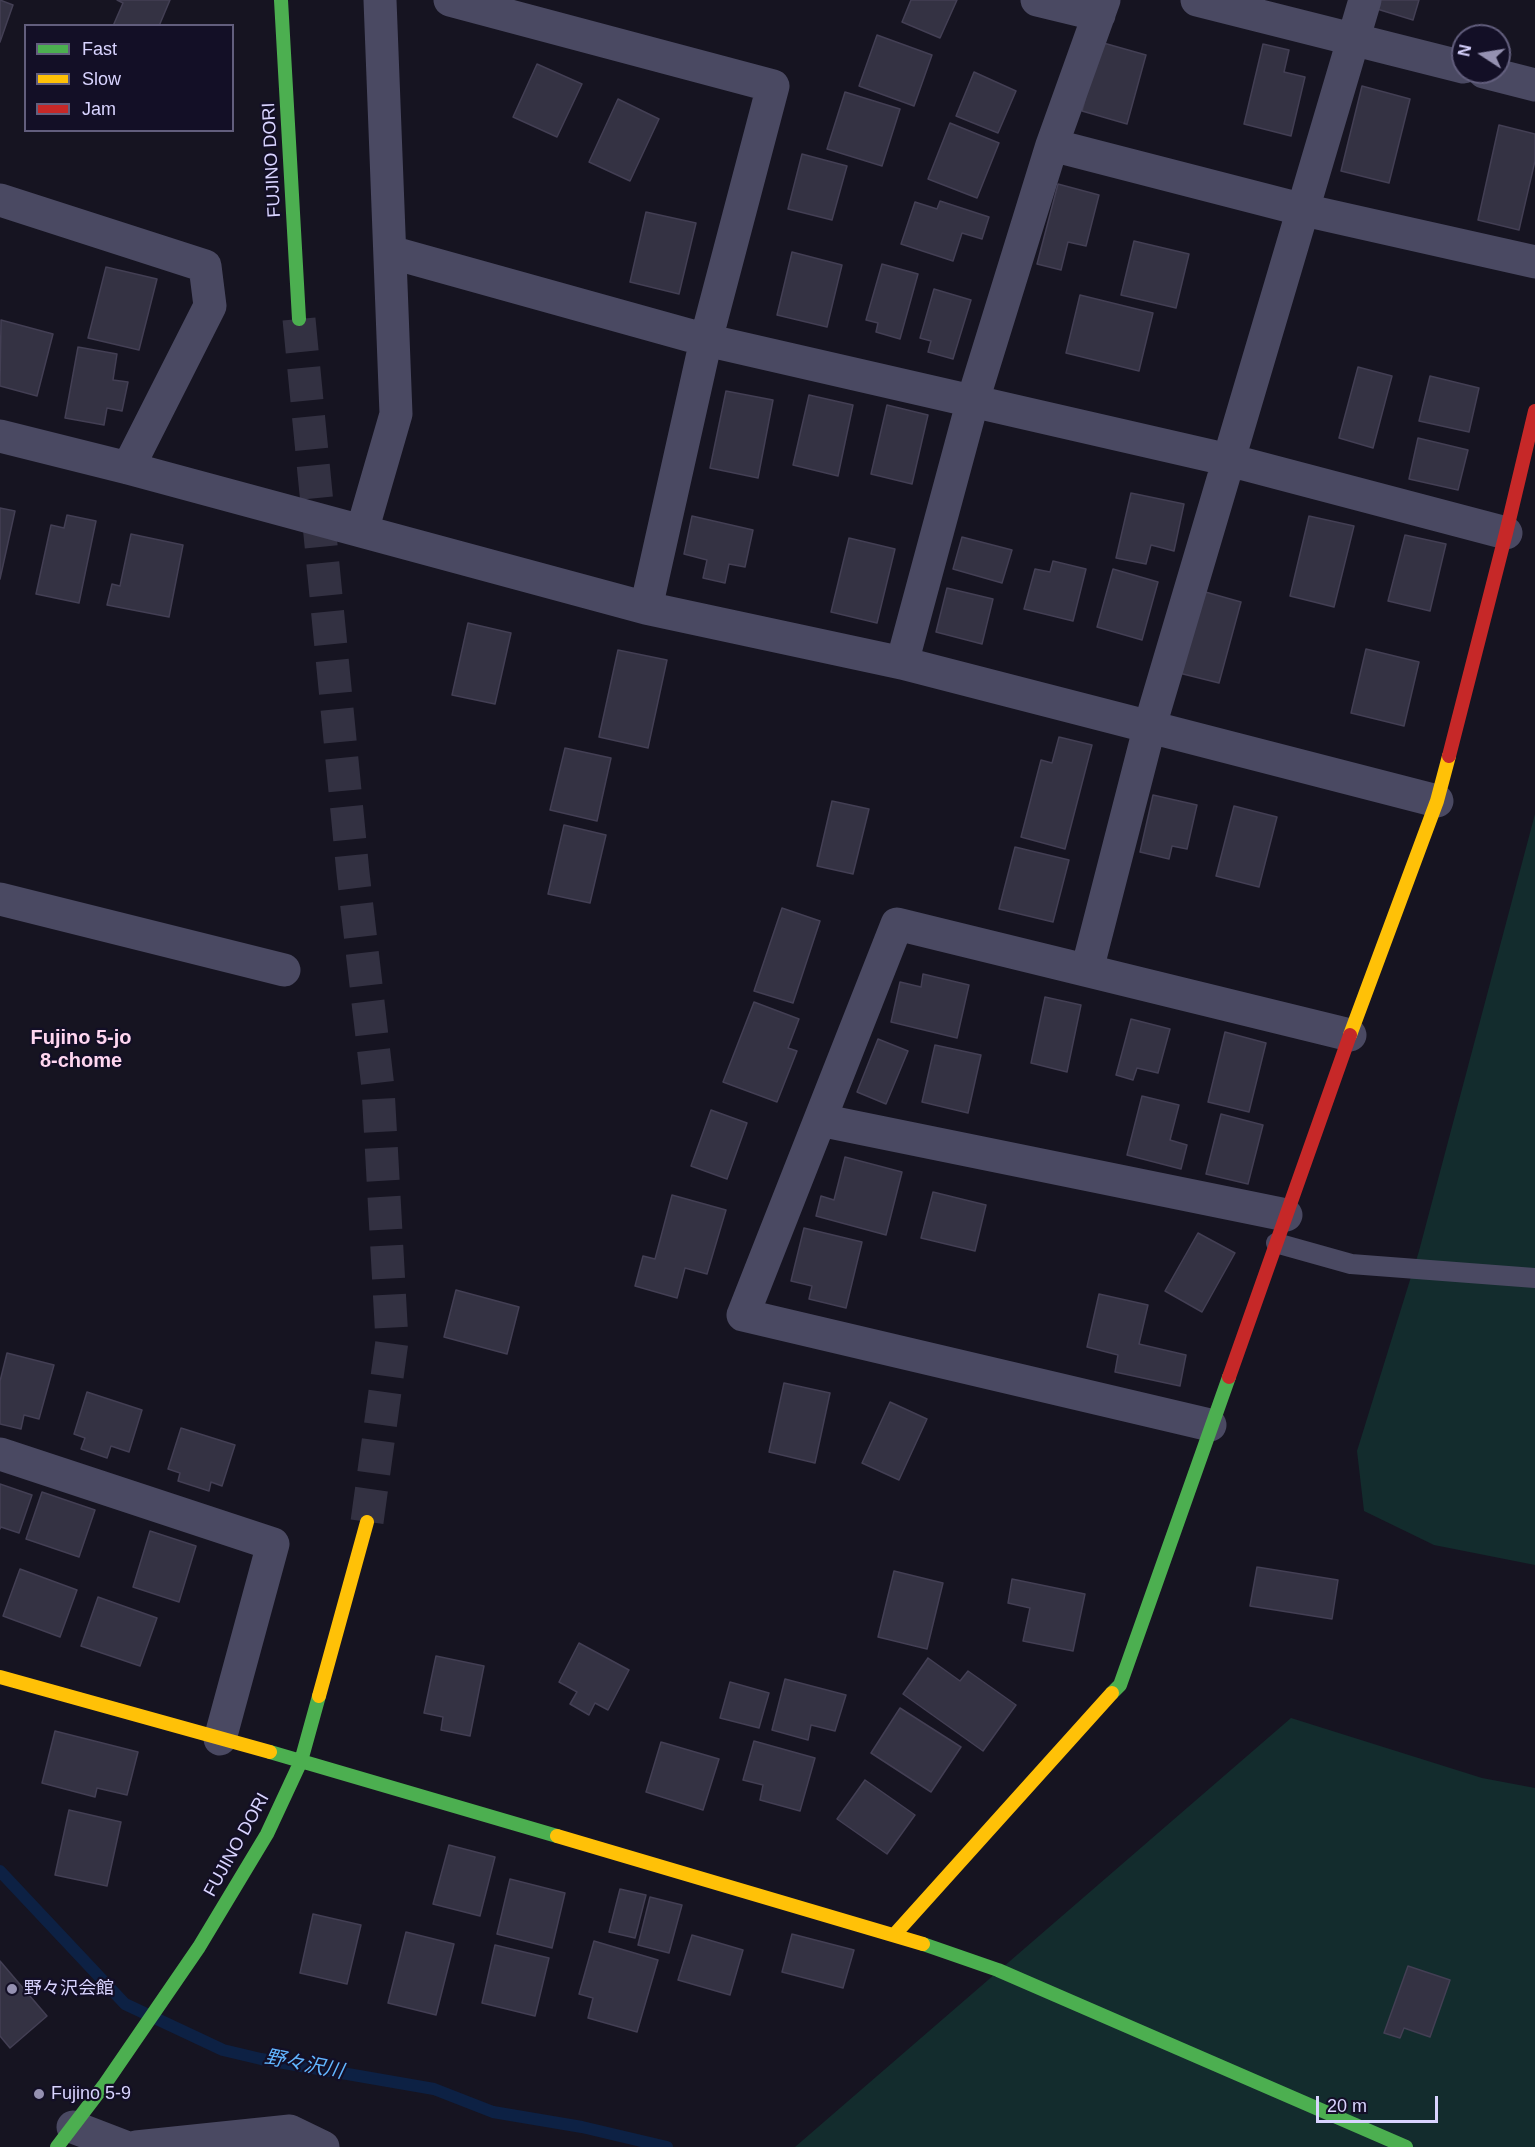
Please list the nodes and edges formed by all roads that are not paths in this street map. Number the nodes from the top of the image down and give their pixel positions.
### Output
1 (281, 0) edge
2 (380, 0) edge
3 (450, 0) edge
4 (1037, 0) edge
5 (1197, 0) edge
6 (1365, 0) edge
7 (1101, 7) edge
8 (1353, 39) junction
9 (1451, 64) edge
10 (1511, 79) edge
11 (1535, 85) edge
12 (1052, 145) junction
13 (0, 200) edge
14 (1304, 210) junction
15 (390, 252) junction
16 (1535, 262) edge
17 (299, 319) tunnel mouth
18 (706, 340) junction
19 (974, 400) junction
20 (1535, 411) edge
21 (0, 436) edge
22 (1229, 460) junction
23 (128, 468) junction
24 (362, 531) junction
25 (1506, 533) junction
26 (646, 608) junction
27 (902, 663) junction
28 (1149, 729) junction
29 (1437, 801) junction
30 (0, 899) edge
31 (284, 970) dead end
32 (1087, 970) junction
33 (1350, 1035) junction
34 (820, 1120) junction
35 (1281, 1229) junction
36 (1535, 1278) edge
37 (1210, 1425) junction
38 (0, 1454) edge
39 (367, 1522) tunnel mouth
40 (0, 1677) edge
41 (220, 1739) junction
42 (301, 1761) junction
43 (896, 1934) junction
44 (65, 2137) edge
45 (125, 2147) edge
46 (136, 2147) edge
47 (323, 2147) edge
48 (1406, 2147) edge

1 - 17 street, FUJINO DORI
2 - 15 street
3 - 18 street
4 - 7 street
5 - 8 street
6 - 8 street
7 - 12 street
8 - 9 street
8 - 14 street
10 - 11 street
12 - 14 street
12 - 19 street
13 - 23 street
14 - 16 street
14 - 22 street
15 - 18 street
15 - 24 street
18 - 19 street
18 - 26 street
19 - 22 street
19 - 27 street
20 - 25 street
21 - 23 street
22 - 25 street
22 - 28 street
23 - 24 street
24 - 26 street
25 - 29 street
26 - 27 street
27 - 28 street
28 - 29 street
28 - 32 street
29 - 33 street
30 - 31 street
32 - 33 street
32 - 34 street
33 - 35 street
34 - 35 street
34 - 37 street
35 - 36 lane
35 - 37 street
37 - 43 street
38 - 41 street
39 - 42 street, FUJINO DORI
40 - 41 street
41 - 42 street
42 - 43 street
42 - 44 street, FUJINO DORI
43 - 48 street
44 - 45 street
46 - 47 street

